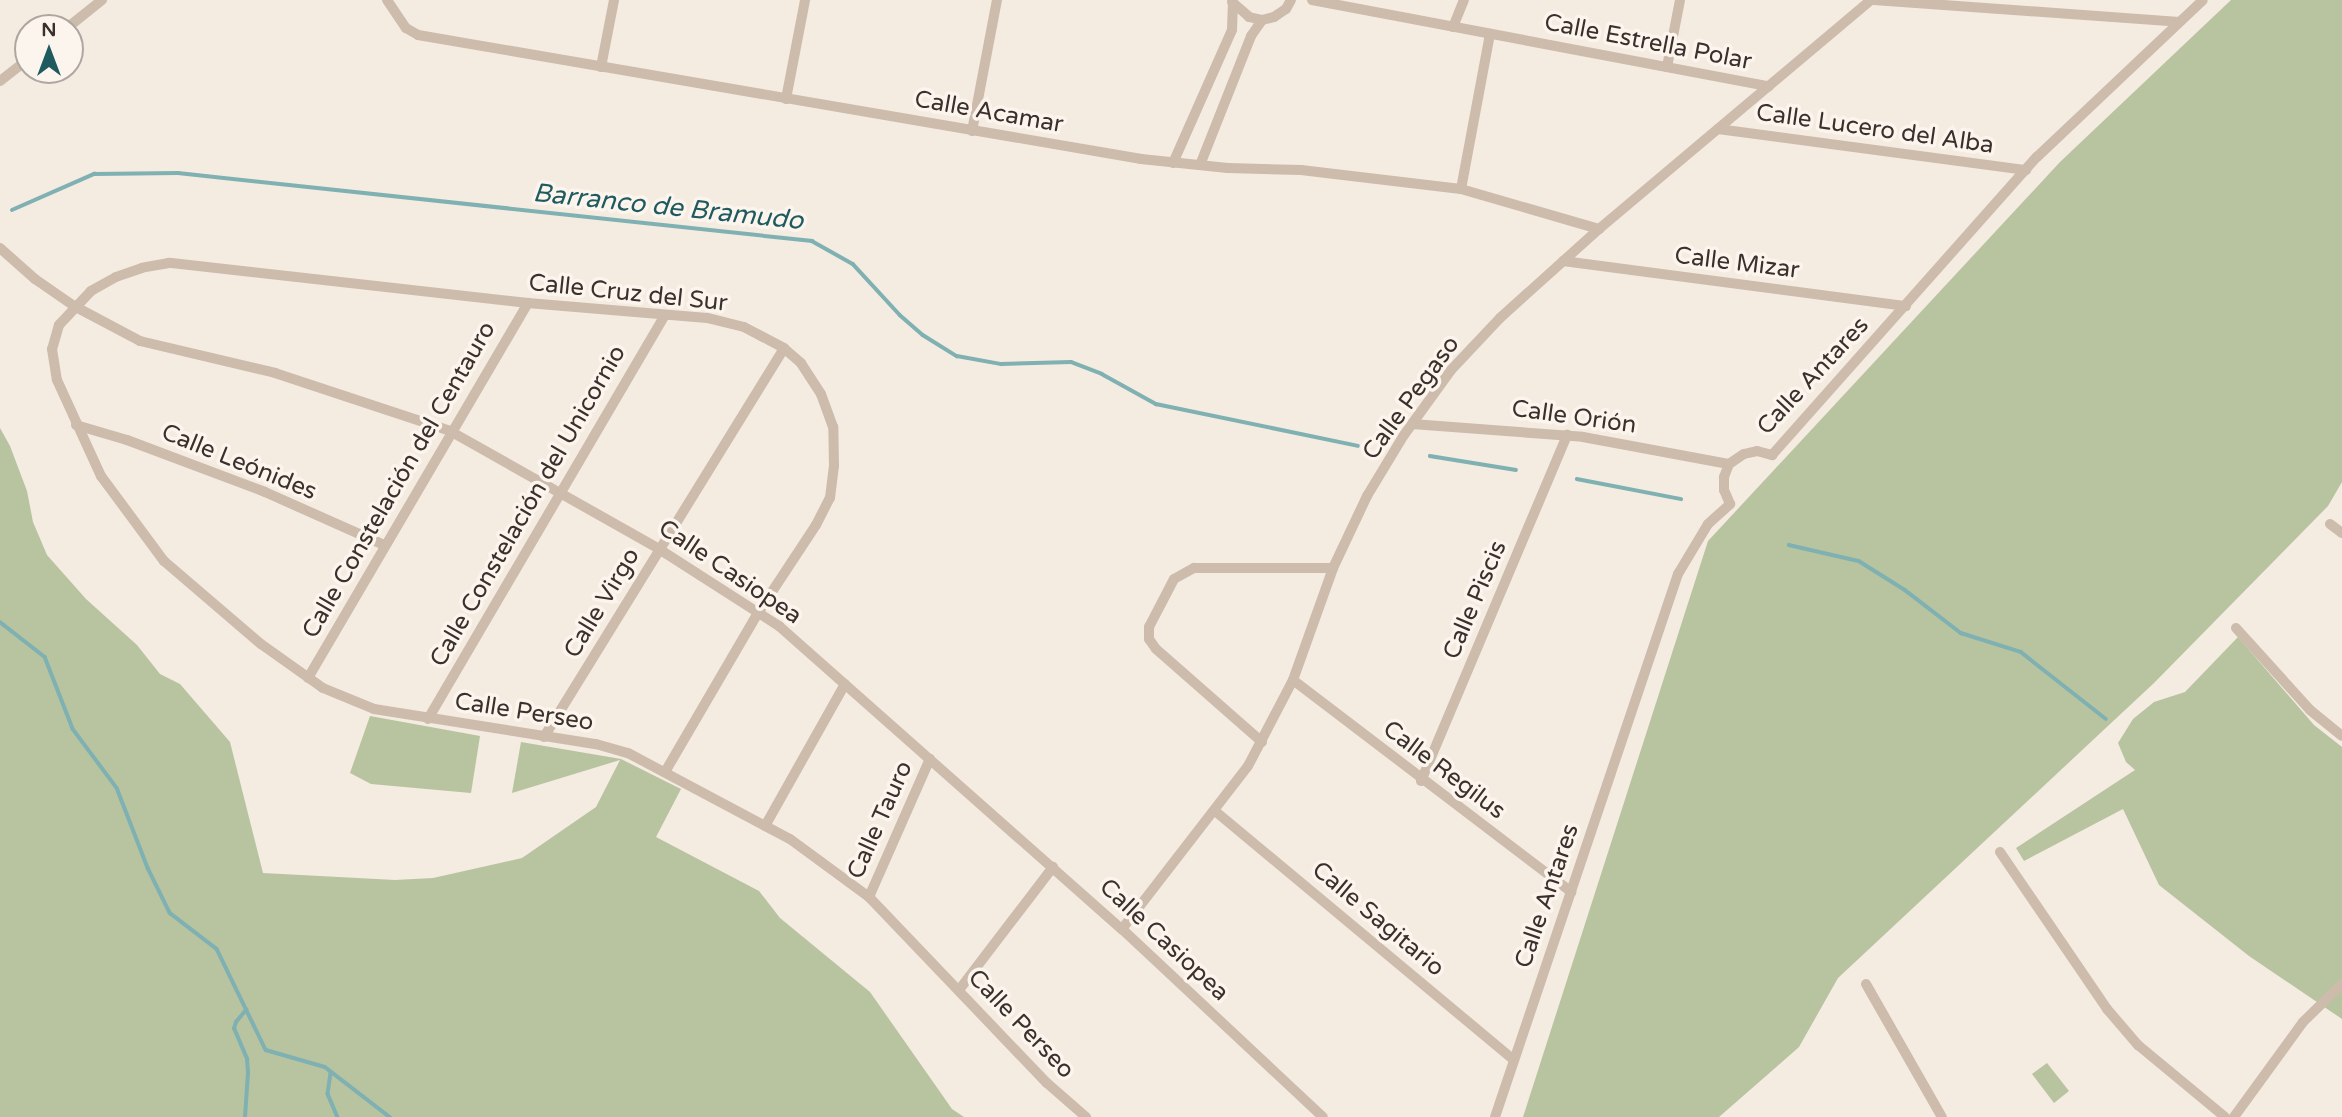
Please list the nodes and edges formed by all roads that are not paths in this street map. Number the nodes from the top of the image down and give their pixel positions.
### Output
1 (102, 0) edge
2 (387, 0) edge
3 (614, 0) edge
4 (805, 0) edge
5 (997, 0) edge
6 (1291, 0) edge
7 (1312, 0) edge
8 (1464, 0) edge
9 (1680, 0) edge
10 (1873, 0) edge
11 (2043, 0) edge
12 (2203, 0) edge
13 (1232, 2) edge
14 (2032, 11) junction
15 (84, 14) edge
16 (1262, 20) junction
17 (2179, 22) junction
18 (1453, 27) junction
19 (1490, 34) junction
20 (601, 66) junction
21 (1667, 67) junction
22 (14, 70) edge
23 (0, 81) edge
24 (1769, 86) junction
25 (786, 99) junction
26 (1718, 129) junction
27 (972, 131) junction
28 (1173, 163) junction
29 (1200, 165) junction
30 (2026, 170) junction
31 (1461, 188) junction
32 (1599, 229) junction
33 (0, 248) edge
34 (1563, 261) junction
35 (528, 303) junction
36 (74, 306) junction
37 (1906, 306) junction
38 (665, 315) junction
39 (784, 348) junction
40 (1412, 424) junction
41 (76, 425) junction
42 (450, 431) junction
43 (1567, 435) junction
44 (1729, 464) junction
45 (561, 493) junction
46 (2330, 524) dead end
47 (2342, 533) edge
48 (384, 545) junction
49 (659, 549) junction
50 (1333, 568) junction
51 (758, 613) junction
52 (2236, 628) dead end
53 (308, 678) junction
54 (1293, 680) junction
55 (845, 684) junction
56 (428, 719) junction
57 (2342, 736) edge
58 (544, 737) junction
59 (1262, 742) junction
60 (930, 759) junction
61 (665, 772) junction
62 (1421, 781) junction
63 (1215, 811) junction
64 (765, 826) junction
65 (2000, 852) dead end
66 (1053, 867) junction
67 (1571, 892) junction
68 (869, 898) junction
69 (1122, 929) junction
70 (1866, 984) dead end
71 (2342, 984) edge
72 (959, 990) junction
73 (1514, 1060) junction
74 (1086, 1117) edge
75 (1323, 1117) edge
76 (1494, 1117) edge
77 (1941, 1117) edge
78 (2225, 1117) edge
79 (2234, 1117) edge

1 - 15 street
2 - 20 street, Calle Acamar
3 - 20 street
4 - 25 street
5 - 27 street
6 - 16 street
7 - 18 street, Calle Estrella Polar
8 - 18 street
9 - 21 street
10 - 14 street
10 - 24 street, Calle Pegaso
11 - 14 street
12 - 17 street, Calle Antares
13 - 16 street
13 - 28 street
14 - 17 street
16 - 29 street
17 - 30 street, Calle Antares
18 - 19 street, Calle Estrella Polar
19 - 21 street, Calle Estrella Polar
19 - 31 street
20 - 25 street, Calle Acamar
21 - 24 street, Calle Estrella Polar
22 - 23 street
24 - 26 street, Calle Pegaso
25 - 27 street, Calle Acamar
26 - 30 street, Calle Lucero del Alba
26 - 32 street, Calle Pegaso
27 - 28 street, Calle Acamar
28 - 29 street, Calle Acamar
29 - 31 street, Calle Acamar
30 - 37 street, Calle Antares
31 - 32 street, Calle Acamar
32 - 34 street, Calle Pegaso
33 - 36 street, Calle Casiopea
34 - 37 street, Calle Mizar
34 - 40 street, Calle Pegaso
35 - 36 street, Calle Cruz del Sur
35 - 38 street, Calle Cruz del Sur
35 - 42 street, Calle Constelación del Centauro
36 - 41 street, Calle Perseo
36 - 42 street, Calle Casiopea
37 - 44 street, Calle Antares
38 - 39 street, Calle Cruz del Sur
38 - 45 street, Calle Constelación del Unicornio
39 - 49 street, Calle Virgo
39 - 51 street, Calle Cruz del Sur
40 - 43 street, Calle Orión
40 - 50 street, Calle Pegaso
41 - 48 street, Calle Leónides
41 - 53 street, Calle Perseo
42 - 45 street, Calle Casiopea
42 - 48 street, Calle Constelación del Centauro
43 - 44 street, Calle Orión
43 - 62 street, Calle Piscis
44 - 67 street, Calle Antares
45 - 49 street, Calle Casiopea
45 - 56 street, Calle Constelación del Unicornio
46 - 47 street
48 - 53 street, Calle Constelación del Centauro
49 - 51 street, Calle Casiopea
49 - 58 street, Calle Virgo
50 - 54 street, Calle Pegaso
50 - 59 street
51 - 55 street, Calle Casiopea
51 - 61 street, Calle Cruz del Sur
52 - 57 street
53 - 56 street, Calle Perseo
54 - 59 street, Calle Pegaso
54 - 62 street, Calle Regilus
55 - 60 street, Calle Casiopea
55 - 64 street
56 - 58 street, Calle Perseo
58 - 61 street, Calle Perseo
59 - 63 street, Calle Pegaso
60 - 66 street, Calle Casiopea
60 - 68 street, Calle Tauro
61 - 64 street, Calle Perseo
62 - 67 street, Calle Regilus
63 - 69 street, Calle Pegaso
63 - 73 street, Calle Sagitario
64 - 68 street, Calle Perseo
65 - 78 street
66 - 69 street, Calle Casiopea
66 - 72 street
67 - 73 street, Calle Antares
68 - 72 street, Calle Perseo
69 - 75 street, Calle Casiopea
70 - 77 street
71 - 79 street
72 - 74 street, Calle Perseo
73 - 76 street, Calle Antares

